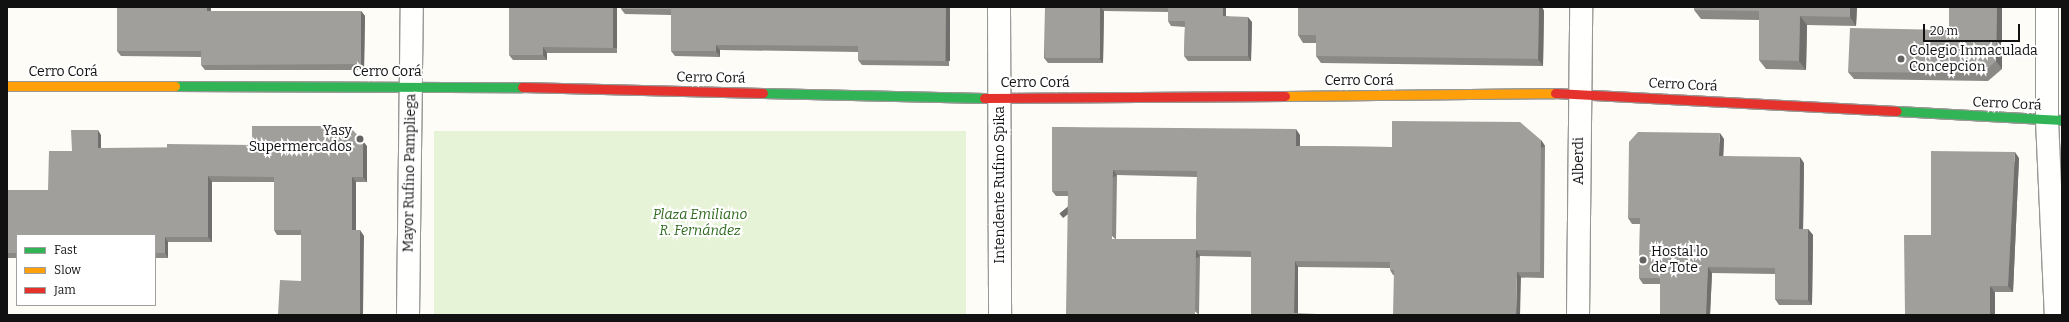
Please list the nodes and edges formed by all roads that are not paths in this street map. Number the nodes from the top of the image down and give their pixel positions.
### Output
1 (412, 7) edge
2 (999, 7) edge
3 (1582, 7) edge
4 (2047, 7) edge
5 (411, 85) junction
6 (7, 86) edge
7 (1580, 93) junction
8 (1000, 98) junction
9 (2054, 120) edge
10 (408, 315) edge
11 (1000, 315) edge
12 (1578, 315) edge
13 (2056, 315) edge

1 - 5 street, Mayor Rufino Pampliega
2 - 8 street, Intendente Rufino Spika
3 - 7 street, Alberdi
4 - 9 street
5 - 6 street, Cerro Corá
5 - 8 street, Cerro Corá
5 - 10 street, Mayor Rufino Pampliega
7 - 8 street, Cerro Corá
7 - 9 street, Cerro Corá
7 - 12 street, Alberdi
8 - 11 street, Intendente Rufino Spika
9 - 13 street

